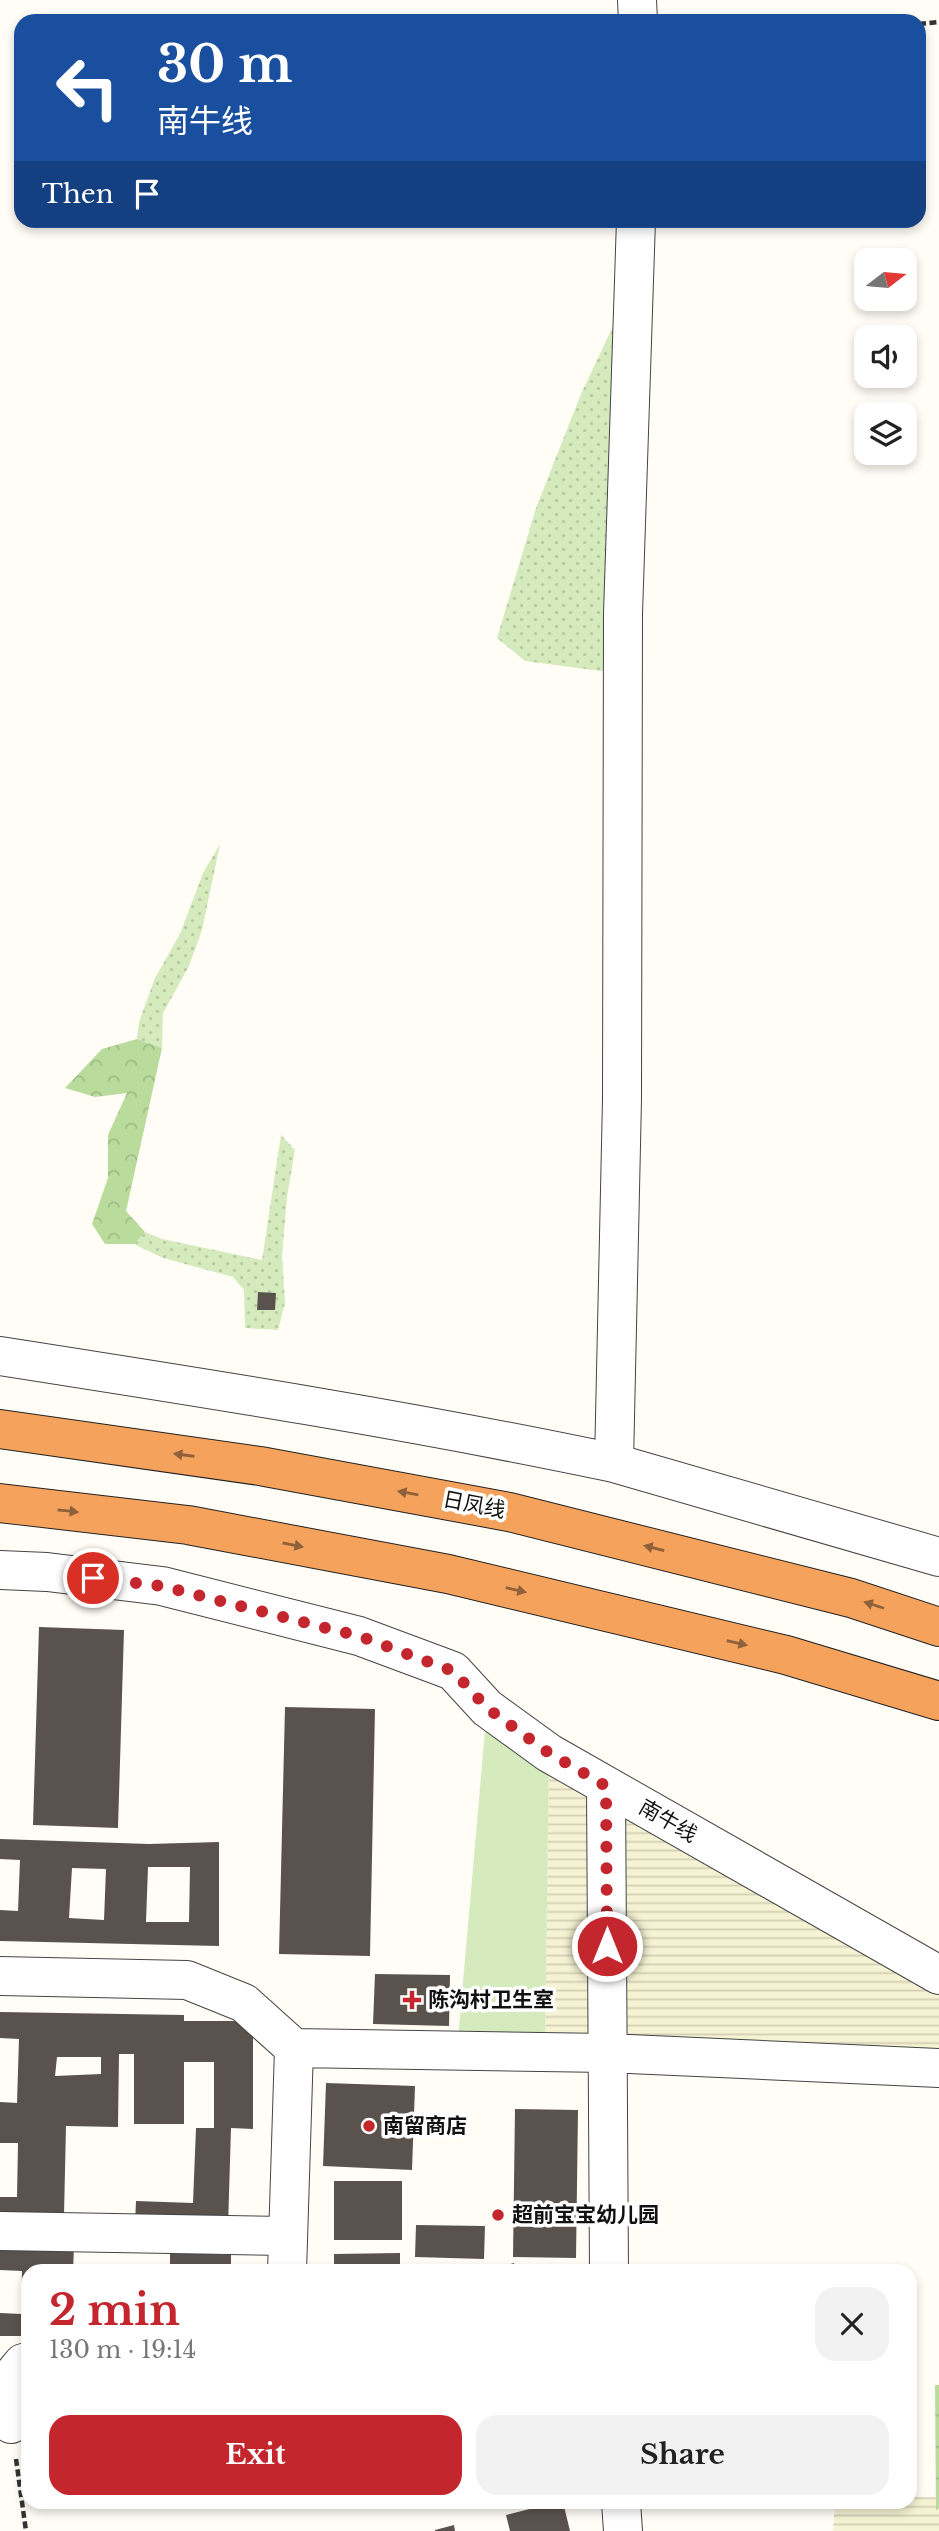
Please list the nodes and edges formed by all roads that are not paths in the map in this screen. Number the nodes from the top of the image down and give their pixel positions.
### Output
1 (636, 228) edge
2 (0, 1356) edge
3 (0, 1429) edge
4 (614, 1463) junction
5 (0, 1503) edge
6 (939, 1557) edge
7 (0, 1570) edge
8 (939, 1627) edge
9 (939, 1701) edge
10 (606, 1786) junction
11 (939, 1975) edge
12 (0, 1976) edge
13 (294, 2048) junction
14 (607, 2053) junction
15 (939, 2068) edge
16 (0, 2231) edge
17 (287, 2254) edge
18 (609, 2264) edge
19 (21, 2365) edge
20 (11, 2424) road end
21 (621, 2509) edge
22 (623, 2531) edge

1 - 4 street
2 - 4 street
8 -> 3 highway, 日凤线
4 - 6 street
5 -> 9 highway
7 - 10 street, 南牛线
10 - 11 street, 南牛线
10 - 14 street
12 - 13 street
13 - 14 street
13 - 17 street
14 - 15 street
14 - 18 street
16 - 17 street
19 - 20 street
21 - 22 street

